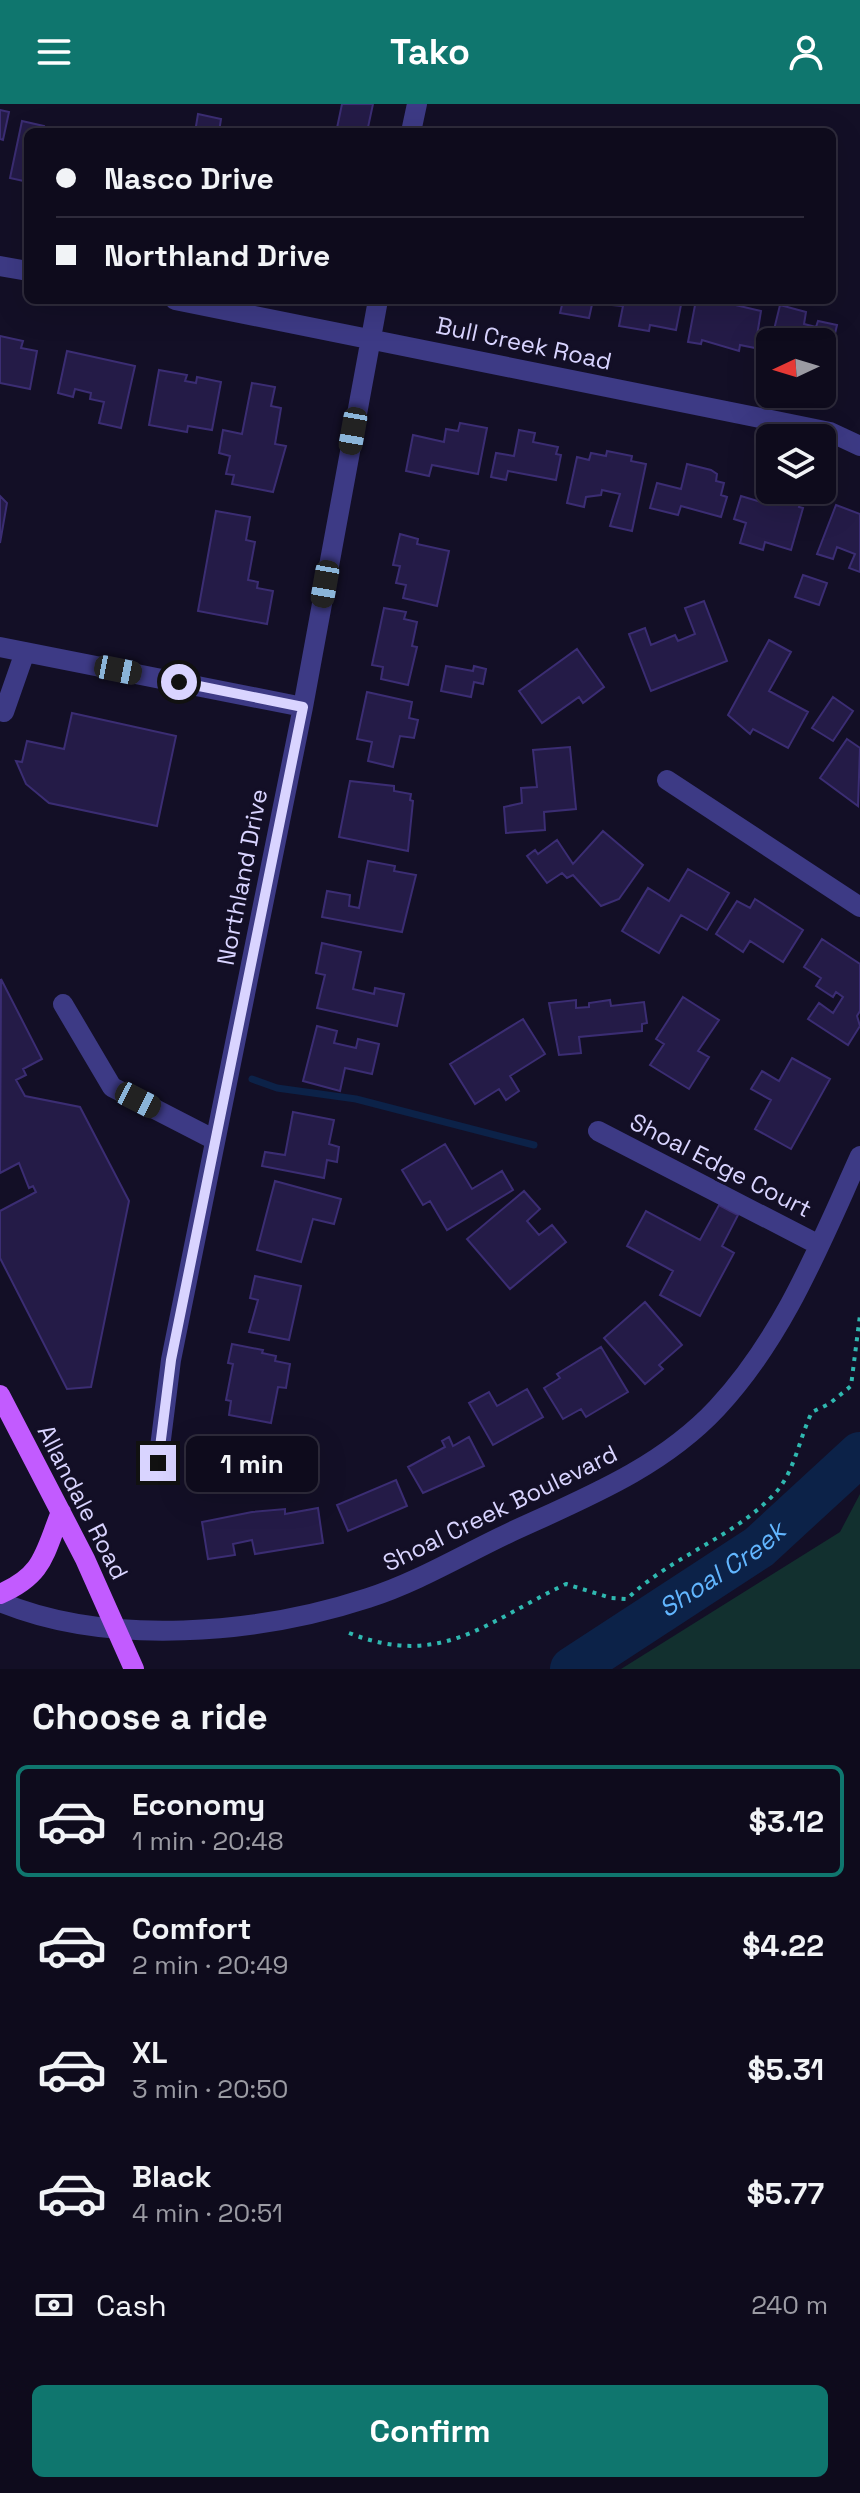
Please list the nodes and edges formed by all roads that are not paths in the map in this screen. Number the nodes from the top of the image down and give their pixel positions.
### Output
1 (417, 104) edge
2 (412, 128) edge
3 (0, 266) edge
4 (24, 270) edge
5 (195, 304) edge
6 (377, 304) edge
7 (370, 339) junction
8 (860, 446) edge
9 (0, 647) edge
10 (25, 652) junction
11 (303, 707) junction
12 (0, 711) edge
13 (667, 780) dead end
14 (860, 907) edge
15 (63, 1004) dead end
16 (598, 1131) dead end
17 (215, 1140) junction
18 (860, 1156) edge
19 (819, 1245) junction
20 (0, 1395) edge
21 (158, 1463) dead end
22 (61, 1512) junction
23 (0, 1594) edge
24 (0, 1602) edge
25 (120, 1632) junction
26 (134, 1669) edge

1 - 2 street
3 - 4 street
5 - 7 street, Bull Creek Road
6 - 7 street, Northland Drive
7 - 8 street, Bull Creek Road
7 - 11 street, Northland Drive
9 - 10 street
10 - 11 street
10 - 12 street
11 - 17 street, Northland Drive
13 - 14 street
15 - 17 street
16 - 19 street, Shoal Edge Court
17 - 21 street, Northland Drive
18 - 19 street, Shoal Creek Boulevard
19 - 25 street, Shoal Creek Boulevard
20 - 22 main road, Allandale Road
22 - 23 main road
22 - 25 main road, Allandale Road
24 - 25 street, Shoal Creek Boulevard
25 - 26 main road

